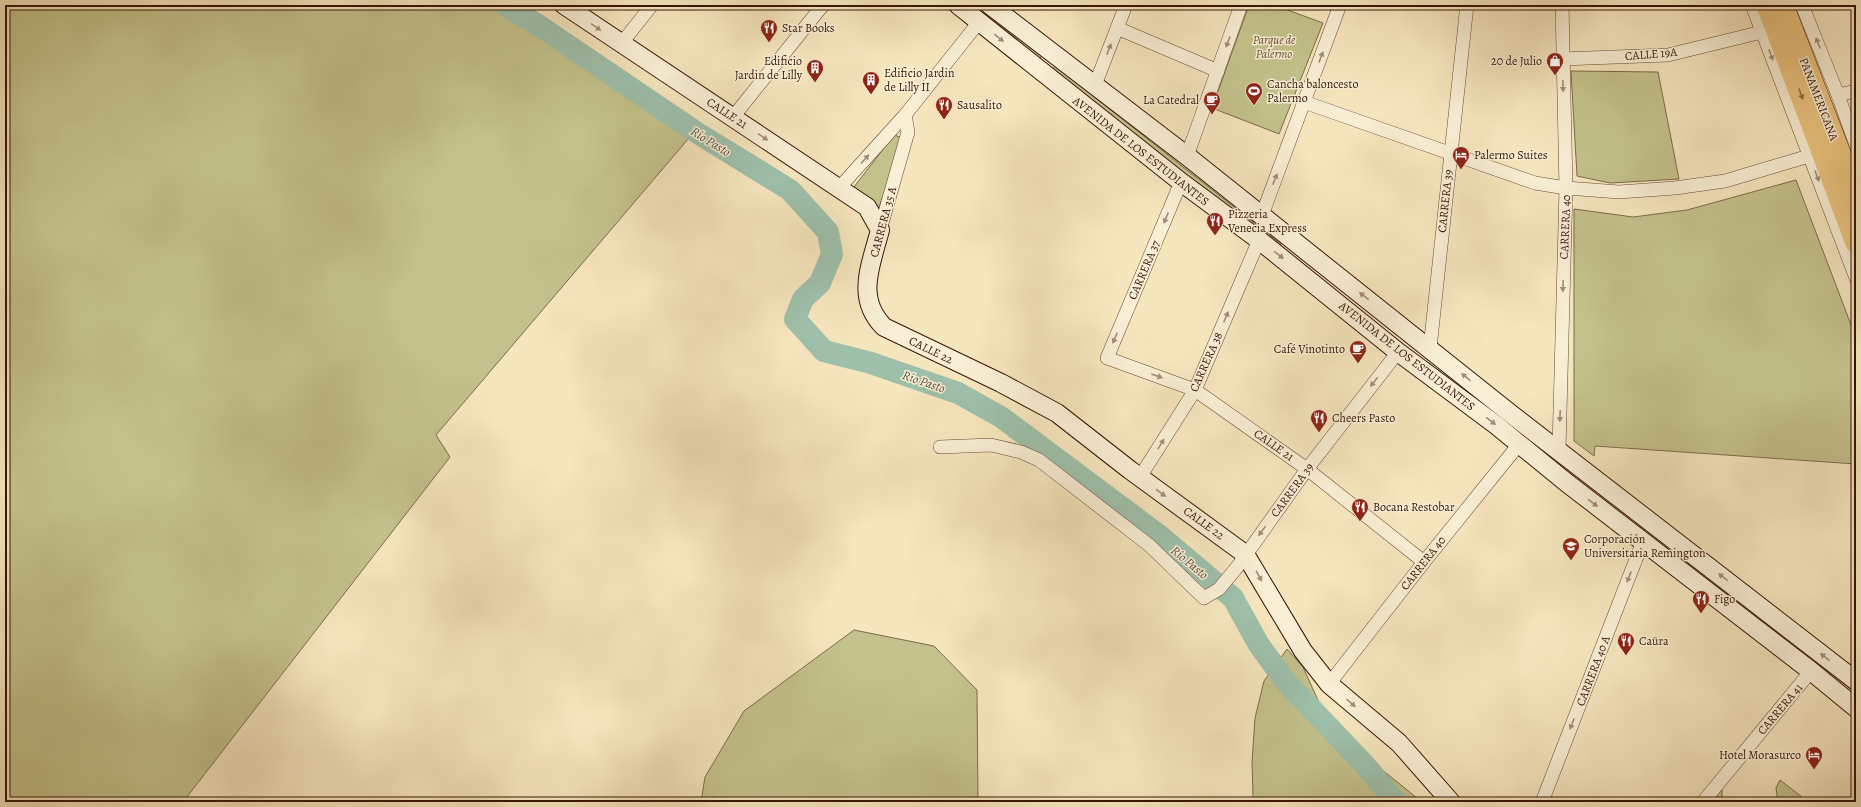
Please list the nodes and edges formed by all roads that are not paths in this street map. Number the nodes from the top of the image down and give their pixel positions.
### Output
1 (564, 5) edge
2 (652, 5) edge
3 (823, 5) edge
4 (958, 5) edge
5 (991, 5) edge
6 (1126, 5) edge
7 (1241, 5) edge
8 (1340, 5) edge
9 (1466, 5) edge
10 (1562, 5) edge
11 (1752, 5) edge
12 (1767, 5) edge
13 (1783, 5) edge
14 (1802, 5) edge
15 (979, 22) junction
16 (1117, 28) junction
17 (1762, 32) junction
18 (621, 44) junction
19 (1562, 59) junction
20 (1062, 61) junction
21 (1218, 71) junction
22 (1043, 74) junction
23 (1095, 85) junction
24 (1856, 91) edge
25 (1838, 95) junction
26 (1304, 102) junction
27 (905, 114) junction
28 (733, 117) junction
29 (1856, 145) edge
30 (1450, 154) junction
31 (1187, 156) junction
32 (1809, 156) junction
33 (1181, 182) junction
34 (839, 188) junction
35 (1566, 188) junction
36 (1856, 194) edge
37 (1262, 215) junction
38 (880, 230) junction
39 (1259, 240) junction
40 (1856, 242) edge
41 (1310, 253) junction
42 (1299, 271) junction
43 (1856, 278) edge
44 (884, 327) joint
45 (1430, 348) junction
46 (1398, 352) junction
47 (1107, 358) joint
48 (1196, 390) junction
49 (1520, 443) junction
50 (940, 447) dead end
51 (1558, 449) junction
52 (1307, 469) junction
53 (1135, 474) junction
54 (1643, 541) junction
55 (1242, 560) junction
56 (1424, 562) junction
57 (1811, 671) junction
58 (1856, 681) edge
59 (1329, 684) junction
60 (1856, 708) edge
61 (1451, 802) edge
62 (1542, 802) edge
63 (1703, 802) edge

1 -> 18 main road, CALLE 21
2 - 18 street
3 - 28 street
4 - 15 main road, AVENIDA DE LOS ESTUDIANTES
5 - 20 main road, AVENIDA DE LOS ESTUDIANTES
6 - 16 street
7 -> 21 street
26 -> 8 street
9 - 30 street, CARRERA 39
10 - 19 street, CARRERA 40
11 - 17 street
12 -> 40 main road
13 - 36 main road, PANAMERICANA
25 -> 14 street
15 -> 22 main road, AVENIDA DE LOS ESTUDIANTES
15 - 27 street
16 - 21 street
23 -> 16 street
17 - 19 street, CALLE 19A
17 -> 32 street
18 - 28 main road, CALLE 21
19 -> 35 street, CARRERA 40
20 - 22 main road
20 - 23 main road, AVENIDA DE LOS ESTUDIANTES
21 - 31 street
22 - 33 main road, AVENIDA DE LOS ESTUDIANTES
23 - 31 main road, AVENIDA DE LOS ESTUDIANTES
24 - 25 street
25 - 29 street
26 - 30 street
37 -> 26 street
34 -> 27 street
27 - 38 street, CARRERA 35 A
28 -> 34 main road, CALLE 21
30 - 35 street
30 - 45 street, CARRERA 39
31 - 37 main road, AVENIDA DE LOS ESTUDIANTES
32 - 35 street
32 -> 43 street
33 - 39 main road, AVENIDA DE LOS ESTUDIANTES
33 -> 47 street, CARRERA 37
34 - 38 main road, CALLE 21
35 -> 51 street, CARRERA 40
37 - 41 main road, AVENIDA DE LOS ESTUDIANTES
38 - 44 main road, CARRERA 35 A
39 -> 42 main road, AVENIDA DE LOS ESTUDIANTES
48 -> 39 street, CARRERA 38
41 - 42 main road
45 -> 41 main road, AVENIDA DE LOS ESTUDIANTES
42 - 46 main road, AVENIDA DE LOS ESTUDIANTES
44 - 53 main road, CALLE 22
51 -> 45 main road, AVENIDA DE LOS ESTUDIANTES
46 -> 49 main road, AVENIDA DE LOS ESTUDIANTES
46 -> 52 street, CARRERA 39
47 -> 48 street, CALLE 21
48 - 52 street, CALLE 21
53 -> 48 street, CARRERA 38
49 -> 54 main road, AVENIDA DE LOS ESTUDIANTES
49 - 56 street, CARRERA 40
50 - 55 street, CARRERA 39
58 -> 51 main road, AVENIDA DE LOS ESTUDIANTES
52 -> 55 street, CARRERA 39
52 - 56 street, CALLE 21
53 -> 55 main road, CALLE 22
54 - 57 main road, AVENIDA DE LOS ESTUDIANTES
54 -> 62 street, CARRERA 40 A
55 -> 59 main road, CALLE 22
56 - 59 street, CARRERA 40
57 - 60 main road, AVENIDA DE LOS ESTUDIANTES
57 - 63 street, CARRERA 41
59 -> 61 main road, CALLE 22

